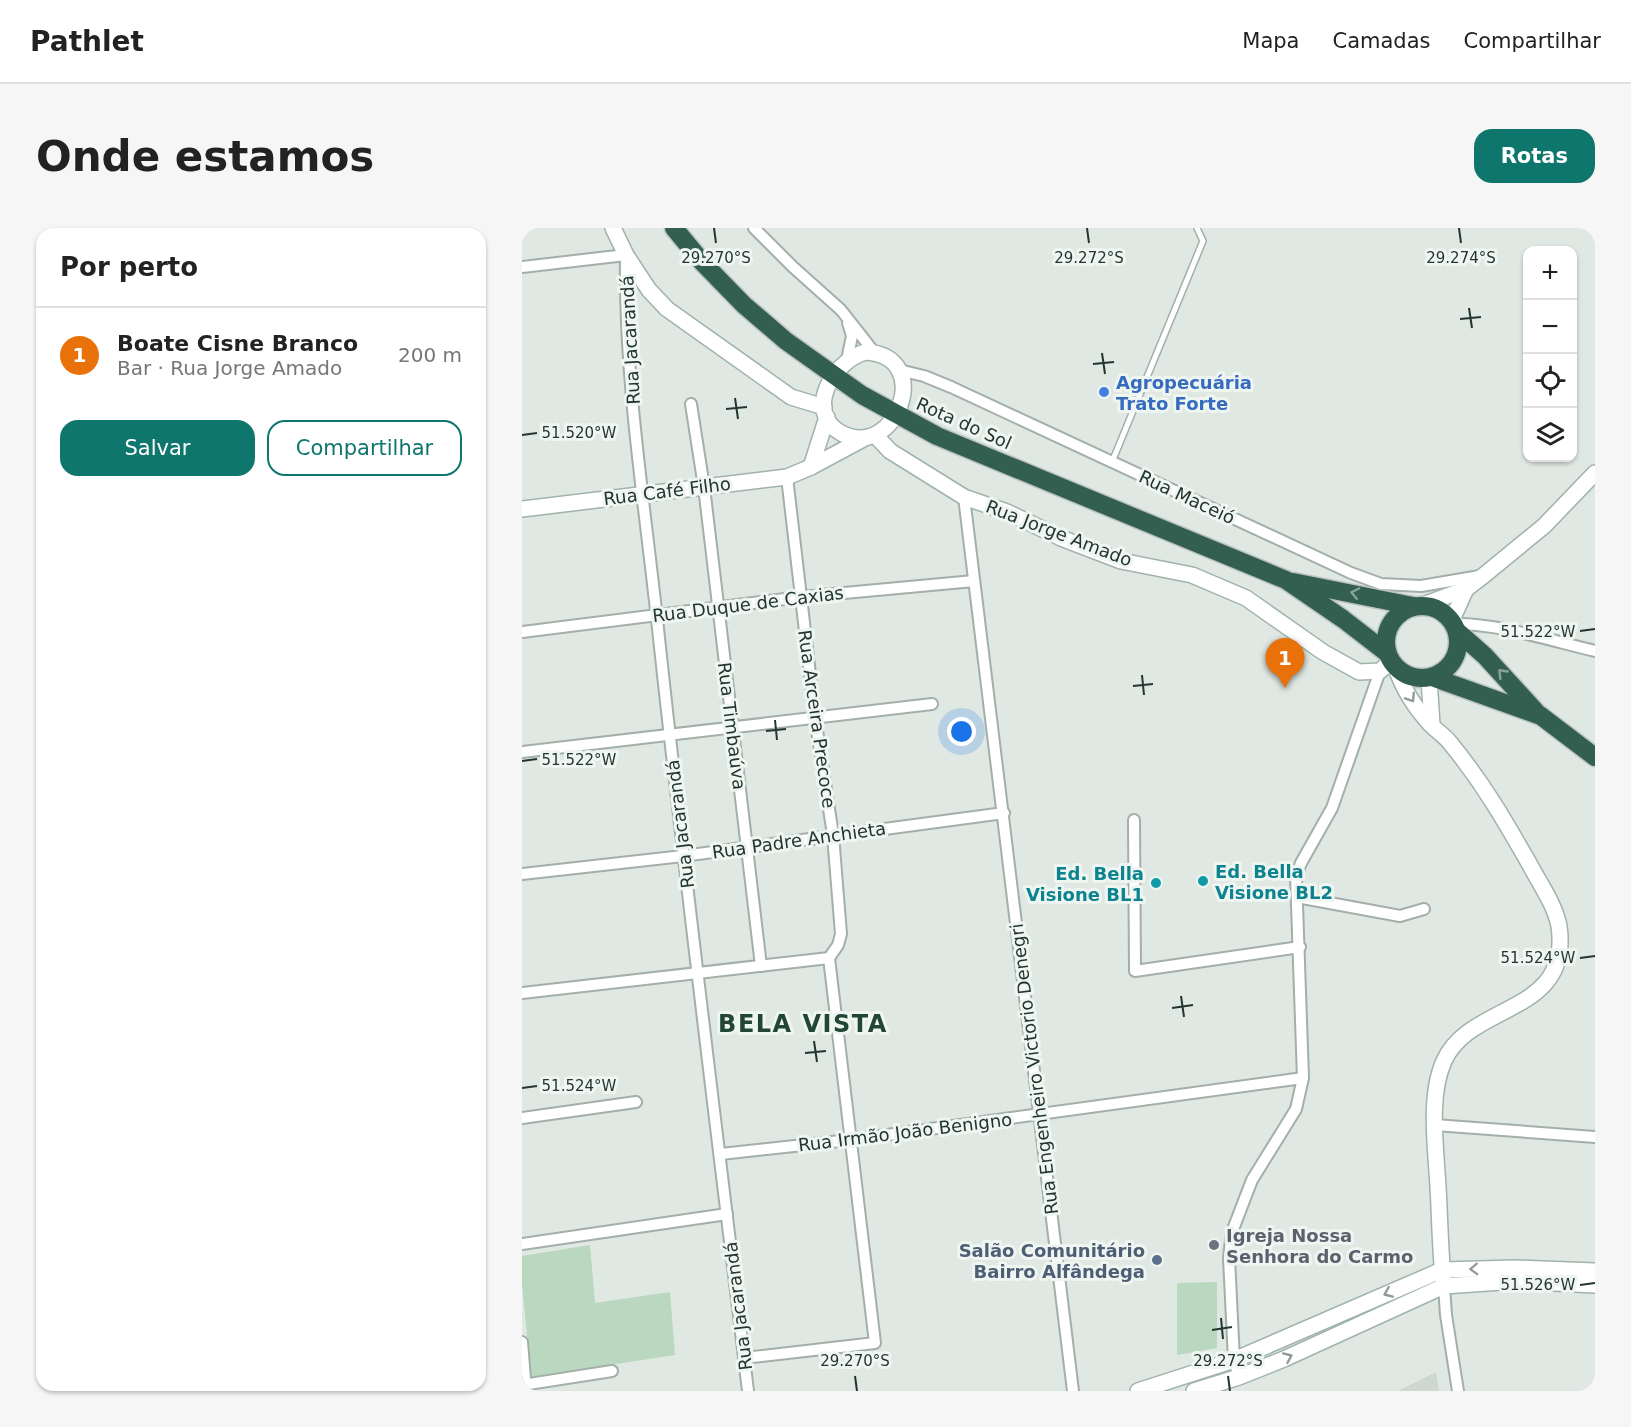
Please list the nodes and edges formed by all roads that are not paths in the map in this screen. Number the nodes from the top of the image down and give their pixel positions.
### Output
1 (613, 228) edge
2 (674, 228) edge
3 (754, 228) edge
4 (1197, 228) edge
5 (626, 255) junction
6 (522, 267) edge
7 (841, 310) junction
8 (874, 352) junction
9 (847, 360) junction
10 (899, 370) junction
11 (832, 375) junction
12 (691, 404) dead end
13 (826, 412) junction
14 (896, 415) junction
15 (870, 436) junction
16 (1112, 462) junction
17 (811, 467) junction
18 (1595, 473) edge
19 (787, 477) junction
20 (704, 487) junction
21 (641, 495) junction
22 (964, 496) junction
23 (522, 509) edge
24 (1483, 576) junction
25 (1286, 580) junction
26 (974, 581) junction
27 (1466, 589) junction
28 (801, 597) junction
29 (1418, 605) junction
30 (717, 606) junction
31 (657, 614) junction
32 (1455, 626) junction
33 (522, 632) edge
34 (1595, 651) edge
35 (1389, 663) junction
36 (1431, 677) junction
37 (932, 704) dead end
38 (815, 717) junction
39 (1540, 717) junction
40 (1431, 725) junction
41 (731, 727) junction
42 (670, 734) junction
43 (522, 752) edge
44 (1595, 757) edge
45 (1004, 813) junction
46 (1134, 820) dead end
47 (833, 835) junction
48 (747, 847) junction
49 (683, 856) junction
50 (522, 874) edge
51 (1297, 897) junction
52 (1424, 909) dead end
53 (1300, 947) junction
54 (829, 958) junction
55 (761, 966) junction
56 (698, 973) junction
57 (522, 993) edge
58 (1304, 1078) junction
59 (636, 1102) dead end
60 (1040, 1114) junction
61 (522, 1118) edge
62 (1435, 1125) junction
63 (1595, 1137) edge
64 (850, 1140) junction
65 (721, 1154) junction
66 (727, 1214) junction
67 (522, 1244) edge
68 (1442, 1270) junction
69 (1595, 1271) edge
70 (1516, 1274) junction
71 (1595, 1285) edge
72 (1444, 1286) junction
73 (522, 1342) edge
74 (744, 1358) junction
75 (1234, 1360) junction
76 (612, 1371) dead end
77 (1239, 1377) junction
78 (525, 1387) edge
79 (748, 1391) edge
80 (1073, 1391) edge
81 (1138, 1391) edge
82 (1194, 1391) edge
83 (1458, 1391) edge

1 - 5 main road
2 - 11 highway, Rota do Sol
3 - 7 street
4 - 16 lane
5 - 6 street
5 - 13 main road
5 - 21 street, Rua Jacarandá
7 - 8 street
7 - 9 street
8 - 9 main road
8 - 10 main road
9 - 11 main road
10 - 14 main road
10 - 16 street, Rua Maceió
11 - 13 main road
11 - 14 highway, Rota do Sol
12 - 20 street, Rua Timbaúva
13 - 15 main road
13 - 17 main road
14 - 15 main road, Rua Café Filho
14 - 25 highway, Rota do Sol
15 - 17 main road, Rua Café Filho
15 - 22 main road, Rua Jorge Amado
16 - 24 street, Rua Maceió
17 - 19 main road, Rua Café Filho
18 - 24 main road
19 - 20 main road, Rua Café Filho
19 - 28 street, Rua Arceira Precoce
20 - 21 main road, Rua Café Filho
20 - 30 street, Rua Timbaúva
21 - 23 main road, Rua Café Filho
21 - 31 street, Rua Jacarandá
22 - 26 street, Rua Engenheiro Victorio Denegri
22 - 35 main road, Rua Jorge Amado
24 - 27 main road
29 -> 25 highway, Rota do Sol
25 - 35 highway, Rota do Sol
26 - 28 street, Rua Duque de Caxias
26 - 45 street, Rua Engenheiro Victorio Denegri
27 - 29 main road
27 - 32 main road
28 - 30 street, Rua Duque de Caxias
28 - 38 street, Rua Arceira Precoce
29 - 32 highway
29 - 35 highway
30 - 31 street, Rua Duque de Caxias
30 - 41 street, Rua Timbaúva
31 - 33 street, Rua Duque de Caxias
31 - 42 street, Rua Jacarandá
32 - 34 street
32 - 36 highway
39 -> 32 highway
35 - 36 highway
35 -> 40 main road
35 - 51 street
36 - 39 highway
36 - 40 main road
37 - 38 street
38 - 41 street
38 - 47 street, Rua Arceira Precoce
39 - 44 highway
40 - 62 main road
41 - 42 street
41 - 48 street, Rua Timbaúva
42 - 43 street
42 - 49 street, Rua Jacarandá
45 - 47 street, Rua Padre Anchieta
45 - 60 street, Rua Engenheiro Victorio Denegri
46 - 53 street
47 - 48 street, Rua Padre Anchieta
47 - 54 street, Rua Arceira Precoce
48 - 49 street, Rua Padre Anchieta
48 - 55 street, Rua Timbaúva
49 - 50 street, Rua Padre Anchieta
49 - 56 street, Rua Jacarandá
51 - 52 street
51 - 53 street
53 - 58 street
54 - 55 street
54 - 64 street
55 - 56 street
56 - 57 street
56 - 65 street, Rua Jacarandá
58 - 60 street, Rua Irmão João Benigno
58 - 75 street
59 - 61 street
60 - 64 street, Rua Irmão João Benigno
60 - 80 street, Rua Engenheiro Victorio Denegri
62 - 63 street
62 - 68 main road
64 - 65 street, Rua Irmão João Benigno
64 - 74 street
65 - 66 street, Rua Jacarandá
66 - 67 street
66 - 74 street, Rua Jacarandá
70 -> 68 main road
68 - 72 main road
68 -> 75 main road
69 - 70 main road
70 - 71 main road
70 - 72 main road
77 -> 72 main road
72 - 83 street
73 - 78 street
74 - 79 street, Rua Jacarandá
75 - 77 street
75 - 81 main road
76 - 78 street
77 - 82 main road

